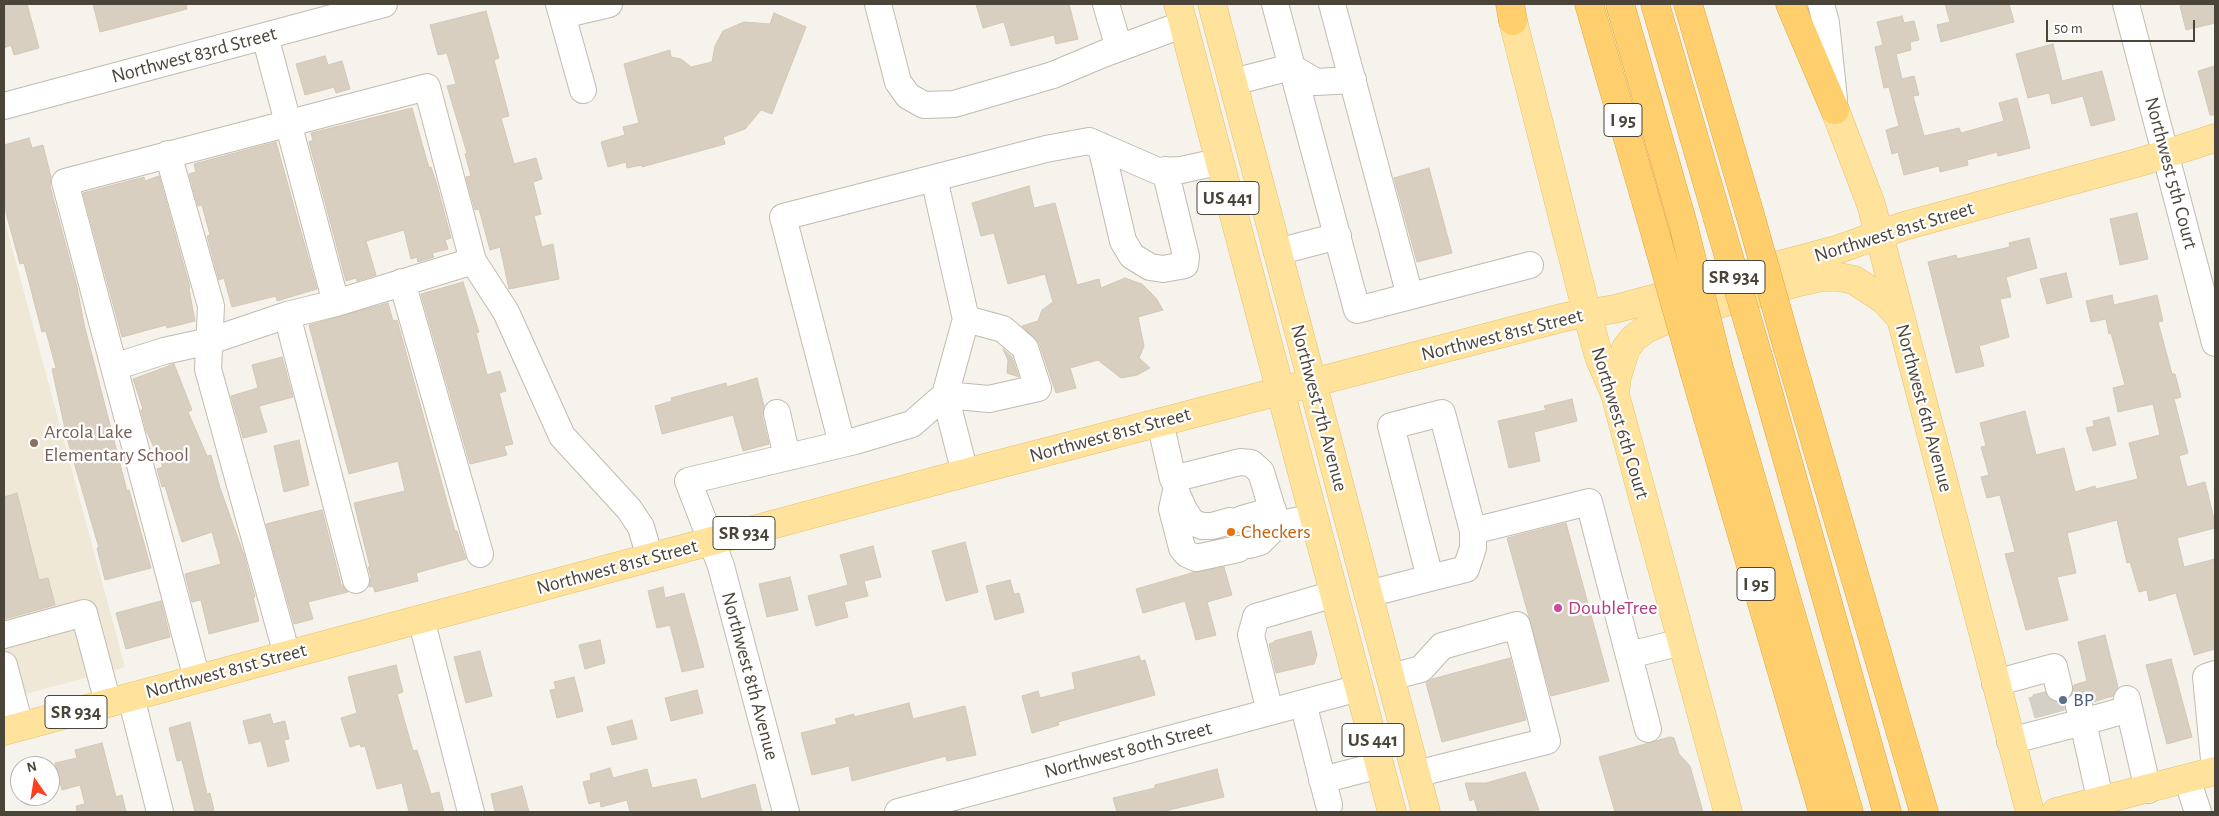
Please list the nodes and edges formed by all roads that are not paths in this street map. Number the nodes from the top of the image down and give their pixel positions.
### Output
1 (384, 4) edge
2 (609, 4) edge
3 (878, 4) edge
4 (1106, 4) edge
5 (1212, 4) edge
6 (1276, 4) edge
7 (1332, 4) edge
8 (1589, 4) edge
9 (1620, 4) edge
10 (1656, 4) edge
11 (1688, 4) edge
12 (1790, 4) edge
13 (1821, 4) edge
14 (2126, 4) edge
15 (561, 10) edge
16 (1510, 10) edge
17 (1181, 14) edge
18 (265, 36) junction
19 (1119, 48) junction
20 (1292, 67) junction
21 (1353, 80) junction
22 (1232, 82) junction
23 (583, 90) dead end
24 (4, 106) edge
25 (1835, 110) junction
26 (288, 125) junction
27 (2215, 138) edge
28 (1101, 146) junction
29 (168, 154) junction
30 (2166, 154) junction
31 (1218, 162) junction
32 (1166, 170) junction
33 (934, 178) junction
34 (1879, 235) junction
35 (1338, 236) junction
36 (1277, 252) junction
37 (472, 261) junction
38 (1530, 265) dead end
39 (402, 282) junction
40 (1410, 296) junction
41 (336, 303) junction
42 (1587, 313) junction
43 (287, 315) junction
44 (1900, 318) junction
45 (966, 319) junction
46 (210, 341) junction
47 (2215, 343) edge
48 (114, 367) junction
49 (1707, 371) junction
50 (1313, 383) junction
51 (1280, 392) junction
52 (1615, 394) junction
53 (945, 395) junction
54 (776, 414) dead end
55 (1160, 422) junction
56 (842, 444) junction
57 (787, 457) junction
58 (965, 473) junction
59 (1174, 485) junction
60 (1314, 517) junction
61 (1275, 518) junction
62 (1473, 531) junction
63 (711, 542) junction
64 (480, 554) dead end
65 (650, 558) junction
66 (1430, 578) junction
67 (356, 580) dead end
68 (1334, 594) junction
69 (1368, 594) junction
70 (421, 619) junction
71 (4, 635) edge
72 (1682, 642) junction
73 (287, 655) junction
74 (1629, 655) junction
75 (4, 665) edge
76 (2215, 674) edge
77 (1391, 677) junction
78 (197, 679) junction
79 (1995, 682) junction
80 (1359, 688) junction
81 (119, 700) junction
82 (1303, 703) junction
83 (2062, 704) junction
84 (1270, 712) junction
85 (12, 728) edge
86 (1648, 729) dead end
87 (2010, 741) junction
88 (1380, 765) junction
89 (2215, 771) edge
90 (1416, 774) junction
91 (2187, 779) junction
92 (1322, 780) junction
93 (2148, 790) junction
94 (1827, 797) edge
95 (1328, 805) dead end
96 (2101, 807) edge
97 (160, 812) edge
98 (471, 812) edge
99 (786, 812) edge
100 (898, 812) edge
101 (1392, 812) edge
102 (1426, 812) edge
103 (1728, 812) edge
104 (1849, 812) edge
105 (1887, 812) edge
106 (1924, 812) edge
107 (2030, 812) edge
108 (2056, 812) edge
109 (2198, 812) edge

1 - 18 street, Northwest 83rd Street
2 - 15 street
3 - 19 street
4 - 19 street
5 - 22 main road, Northwest 7th Avenue / US 441
6 - 20 street
7 - 21 street
8 - 49 highway, I 95, bridge
9 - 49 highway, bridge
10 - 105 highway, bridge
11 - 106 highway, bridge
12 - 25 highway
13 - 25 street, Northwest 6th Avenue
14 - 30 street, Northwest 5th Court
15 - 23 street
16 - 42 main road, Northwest 6th Court
17 - 19 street
17 - 31 main road, Northwest 7th Avenue / US 441
18 - 24 street, Northwest 83rd Street
18 - 26 street
20 - 21 street
20 - 22 street
20 - 35 street
21 - 40 street
22 - 36 main road, Northwest 7th Avenue / US 441
25 - 34 main road, Northwest 6th Avenue
26 - 29 street
26 - 37 street
26 - 41 street
27 - 30 main road, Northwest 81st Street / SR 934
28 - 32 street
28 - 32 street
28 - 33 street
29 - 46 street
29 - 48 street
30 - 34 main road, Northwest 81st Street / SR 934
30 - 47 street, Northwest 5th Court
31 - 32 street
31 - 51 main road, Northwest 7th Avenue / US 441
33 - 45 street
33 - 56 street
34 - 42 main road, Northwest 81st Street / SR 934
34 - 44 main road, Northwest 6th Avenue
35 - 36 street
35 - 40 street
36 - 50 main road, Northwest 7th Avenue / US 441
37 - 39 street
37 - 65 street
38 - 40 street
39 - 41 street
39 - 64 street
41 - 43 street
42 - 50 main road, Northwest 81st Street / SR 934
42 - 52 main road, Northwest 6th Court
43 - 46 street
43 - 67 street
44 - 52 main road
44 - 79 main road, Northwest 6th Avenue
45 - 53 street
45 - 53 street
46 - 48 street
46 - 73 street
48 - 78 street
49 - 94 highway, I 95
50 - 51 main road, Northwest 81st Street / SR 934
50 - 69 main road, Northwest 7th Avenue / US 441
51 - 55 main road, Northwest 81st Street / SR 934
51 - 60 main road, Northwest 7th Avenue / US 441
52 - 72 main road, Northwest 6th Court
53 - 56 street
53 - 58 street
54 - 57 street
55 - 58 main road, Northwest 81st Street / SR 934
55 - 59 street
56 - 57 street
57 - 63 street, Northwest 8th Avenue
58 - 63 main road, Northwest 81st Street / SR 934
59 - 61 street
59 - 61 street
59 - 61 street
60 - 61 street
60 - 68 main road, Northwest 7th Avenue / US 441
62 - 66 street
62 - 66 street
62 - 74 street
63 - 65 main road, Northwest 81st Street / SR 934
63 - 99 street, Northwest 8th Avenue
65 - 70 main road, Northwest 81st Street / SR 934
66 - 69 street
68 - 80 main road, Northwest 7th Avenue / US 441
68 - 84 street
69 - 77 main road, Northwest 7th Avenue / US 441
70 - 73 main road, Northwest 81st Street / SR 934
70 - 98 street
71 - 81 street
72 - 74 street
72 - 103 main road, Northwest 6th Court
73 - 78 main road, Northwest 81st Street / SR 934
74 - 86 street
75 - 85 street
76 - 89 street
77 - 90 main road, Northwest 7th Avenue / US 441
77 - 90 street
78 - 81 main road, Northwest 81st Street / SR 934
79 - 83 street
79 - 87 main road, Northwest 6th Avenue
80 - 82 street, Northwest 80th Street
80 - 88 main road, Northwest 7th Avenue / US 441
81 - 85 main road, Northwest 81st Street / SR 934
81 - 97 street
82 - 84 street, Northwest 80th Street
82 - 92 street
83 - 87 street
83 - 93 street
83 - 96 street
84 - 100 street, Northwest 80th Street
87 - 107 main road, Northwest 6th Avenue
88 - 92 street
88 - 101 main road, Northwest 7th Avenue / US 441
89 - 91 main road
90 - 102 main road, Northwest 7th Avenue / US 441
91 - 93 main road
91 - 109 street
92 - 95 street
93 - 96 main road
94 - 104 highway
96 - 108 main road

